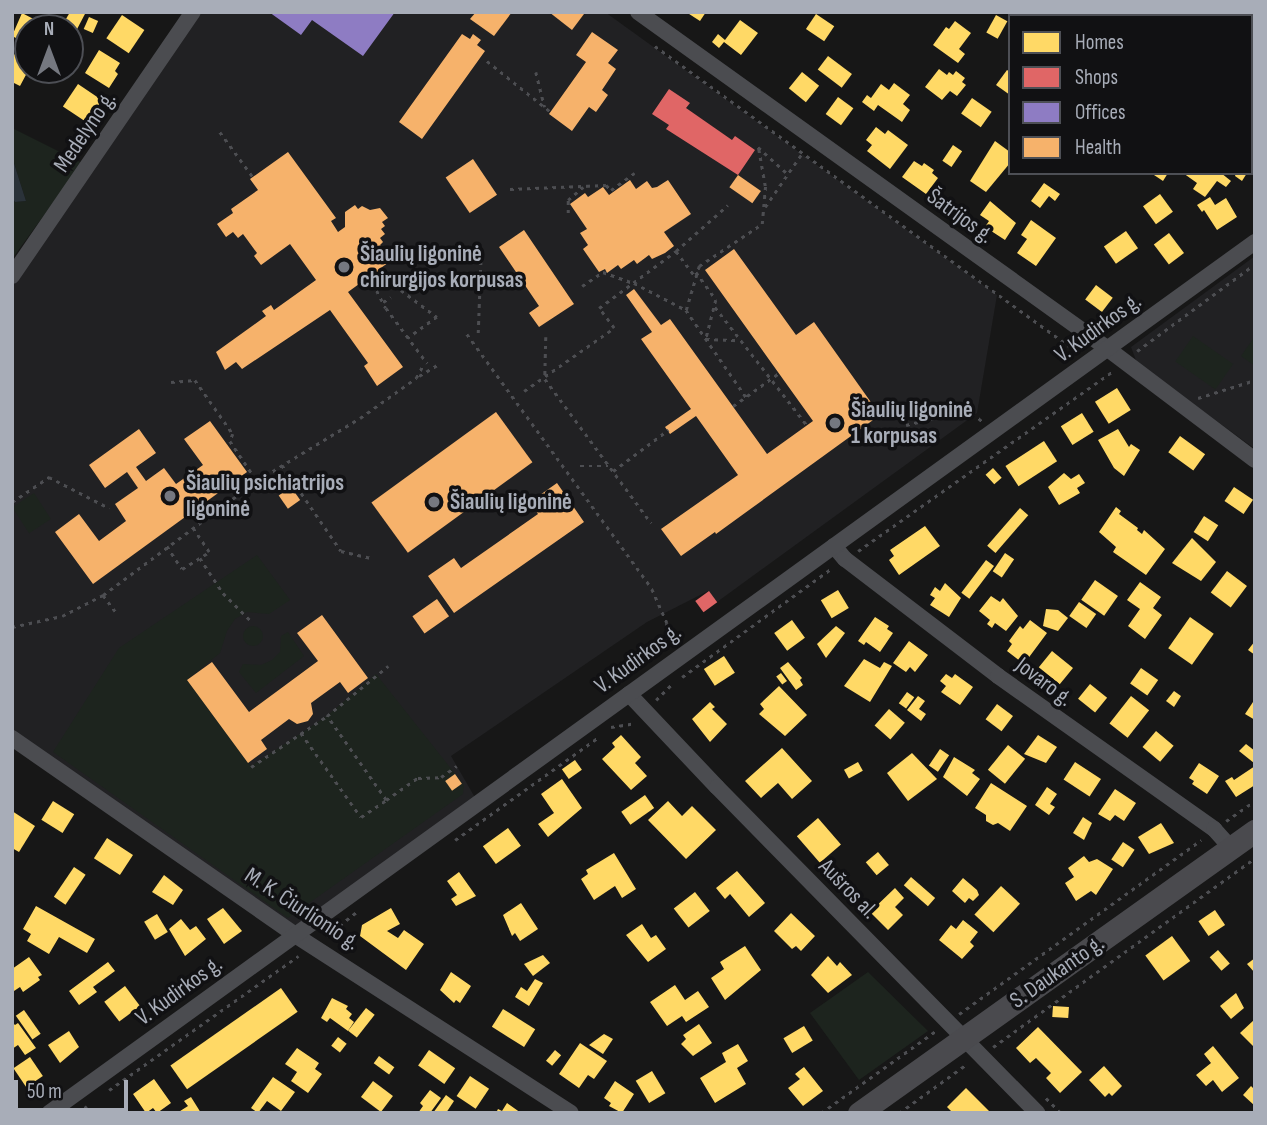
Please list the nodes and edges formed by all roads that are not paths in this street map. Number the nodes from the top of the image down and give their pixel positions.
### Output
1 (193, 12) edge
2 (638, 12) edge
3 (1255, 242) edge
4 (12, 276) edge
5 (1108, 349) junction
6 (1255, 460) edge
7 (840, 553) junction
8 (629, 694) junction
9 (12, 738) edge
10 (1255, 831) edge
11 (1231, 848) junction
12 (295, 935) junction
13 (955, 1030) junction
14 (48, 1113) edge
15 (571, 1113) edge
16 (859, 1113) edge
17 (1037, 1113) edge

1 - 4 street, Medelyno g.
2 - 5 street, Šatrijos g.
3 - 5 street, V. Kudirkos g.
5 - 6 street, Šatrijos g.
5 - 7 street, V. Kudirkos g.
7 - 8 street, V. Kudirkos g.
7 - 11 street, Jovaro g.
8 - 12 street, V. Kudirkos g.
8 - 13 street, Aušros al.
9 - 12 street, M. K. Čiurlionio g.
10 - 11 main road, S. Daukanto g.
11 - 13 main road, S. Daukanto g.
12 - 14 street, V. Kudirkos g.
12 - 15 street, M. K. Čiurlionio g.
13 - 16 main road, S. Daukanto g.
13 - 17 street, Aušros al.

